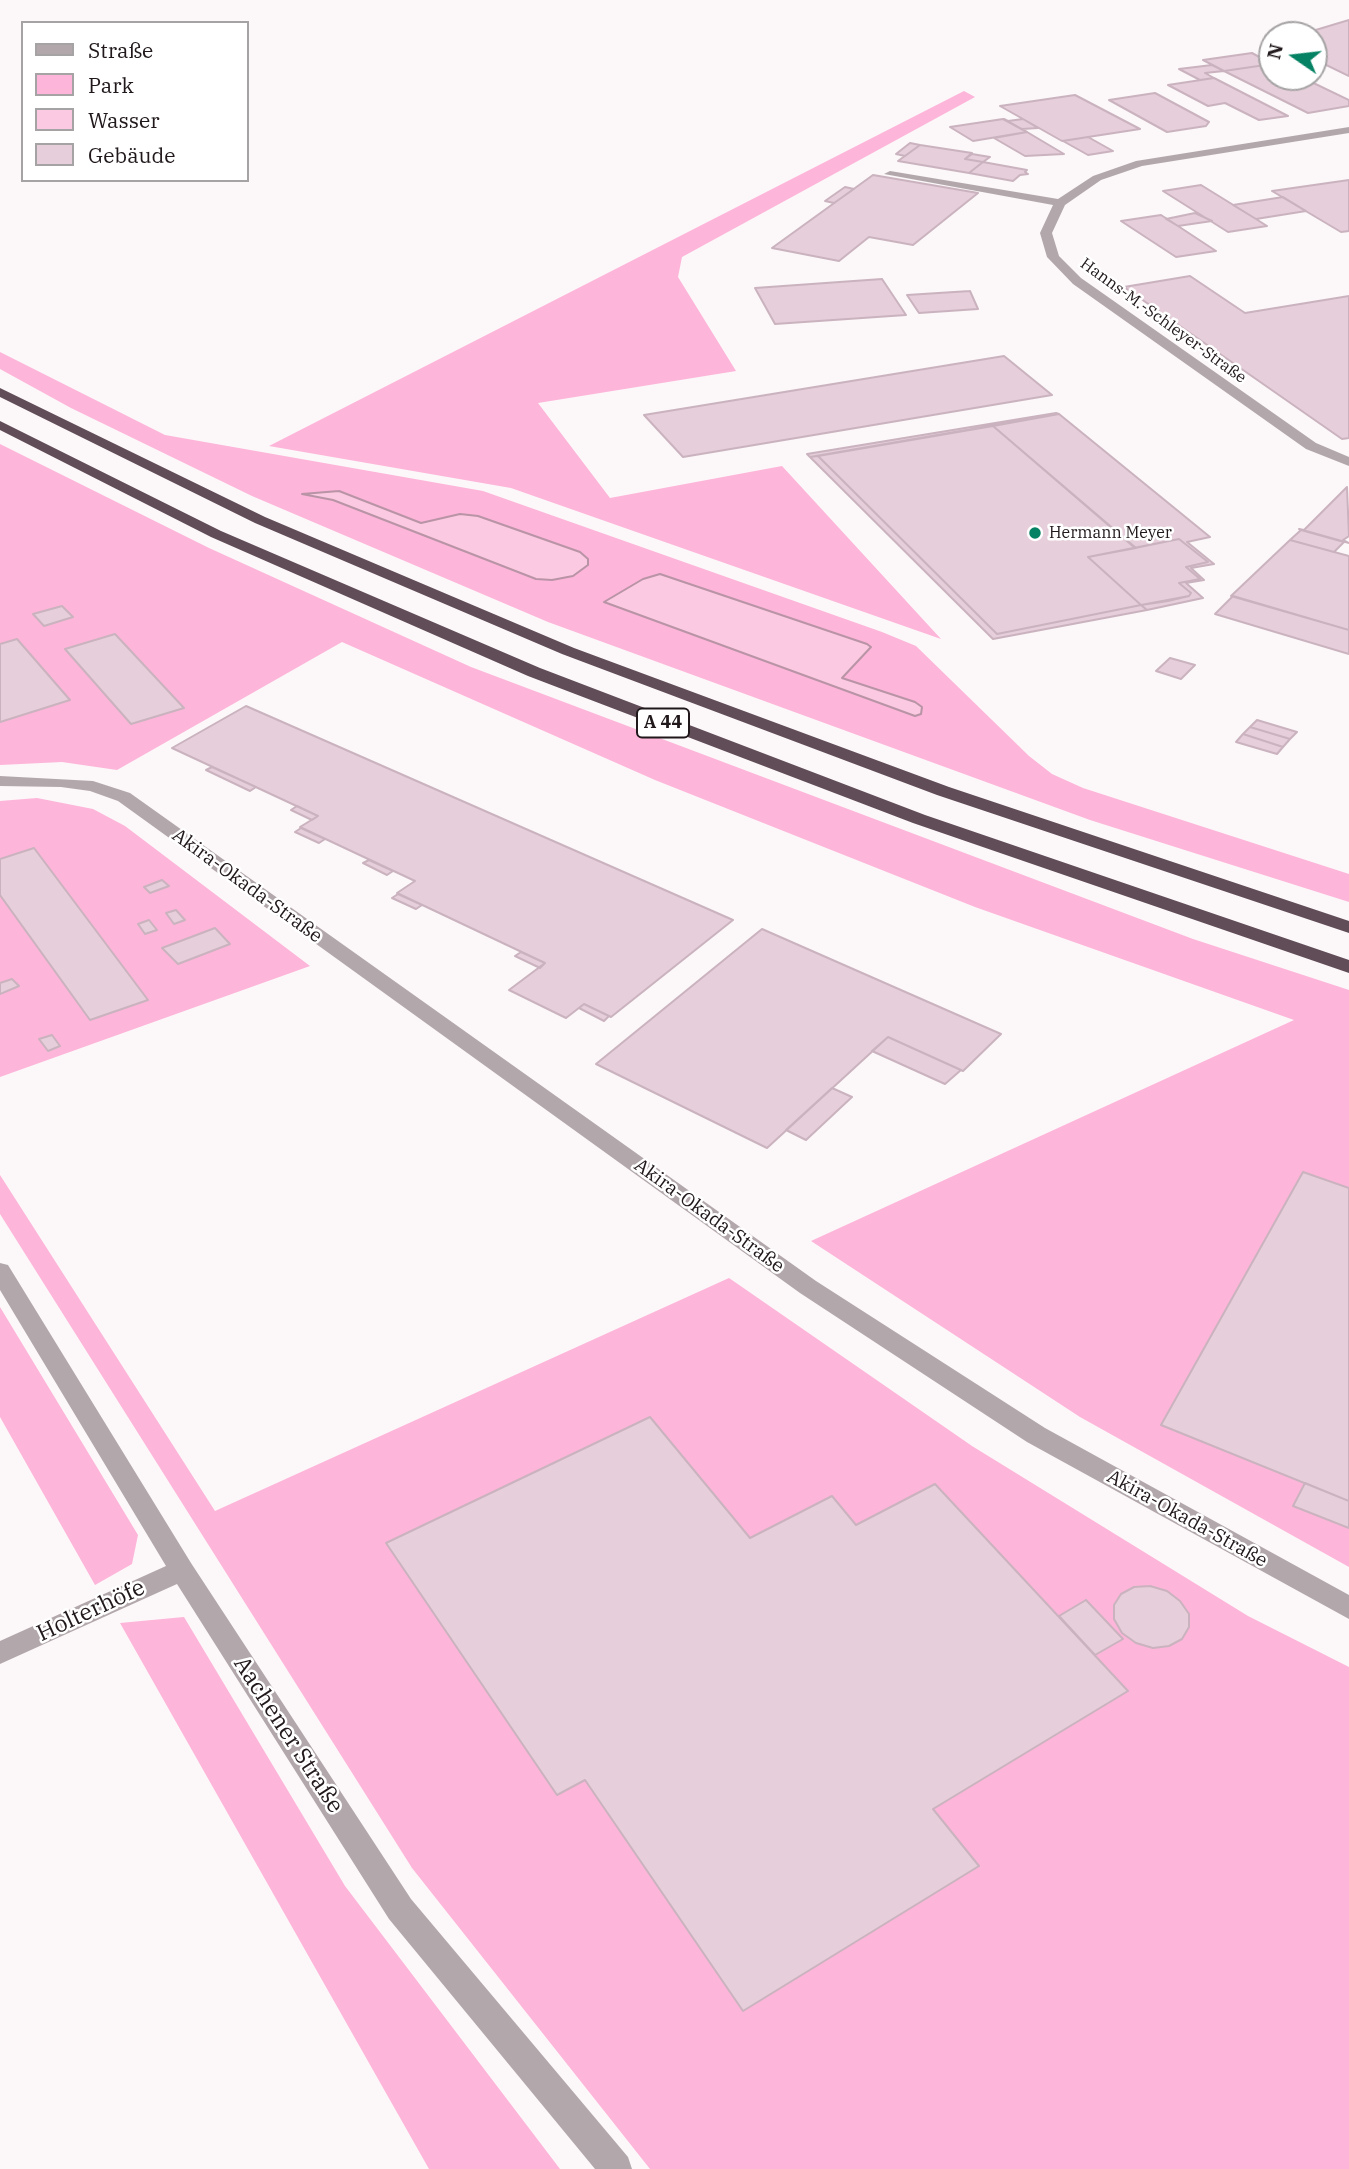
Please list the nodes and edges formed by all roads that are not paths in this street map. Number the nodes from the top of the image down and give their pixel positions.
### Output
1 (1349, 130) edge
2 (890, 174) dead end
3 (1060, 203) junction
4 (0, 391) edge
5 (0, 425) edge
6 (1349, 462) edge
7 (0, 781) edge
8 (1349, 928) edge
9 (1349, 967) edge
10 (0, 1271) edge
11 (182, 1570) junction
12 (1349, 1608) edge
13 (0, 1653) edge
14 (616, 2169) edge

1 - 3 street
2 - 3 street
3 - 6 street, Hanns-M.-Schleyer-Straße
4 - 8 highway, A 44
5 - 9 highway, A 44
7 - 12 street, Akira-Okada-Straße
10 - 11 street, Aachener Straße
11 - 13 street, Holterhöfe
11 - 14 street, Aachener Straße

